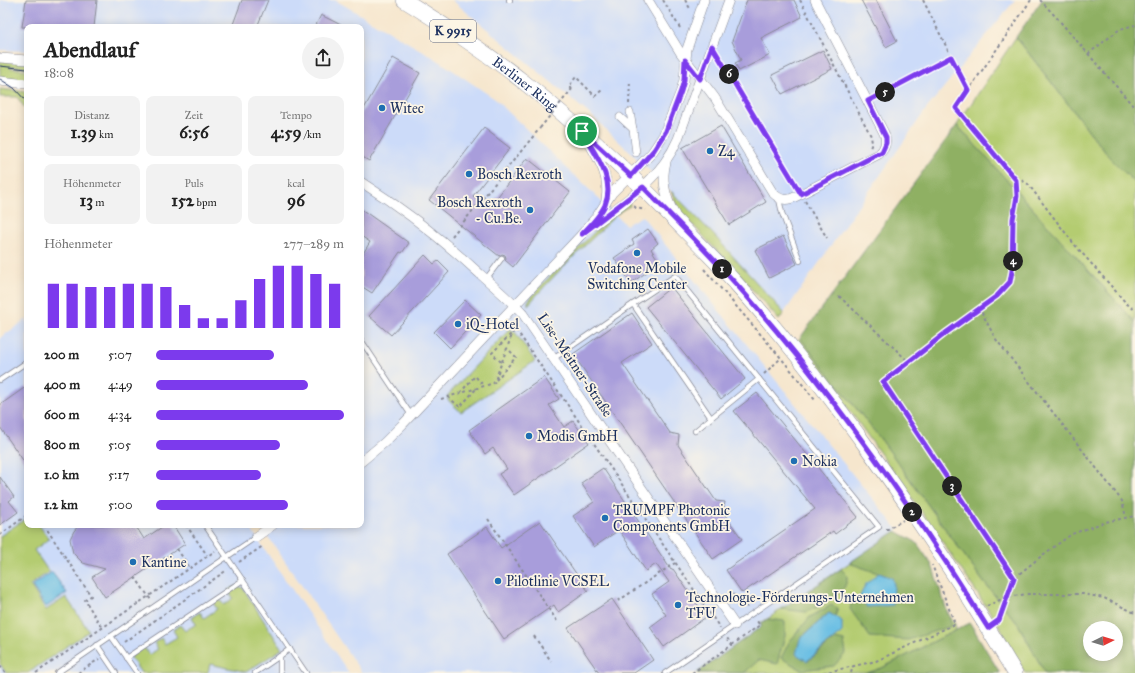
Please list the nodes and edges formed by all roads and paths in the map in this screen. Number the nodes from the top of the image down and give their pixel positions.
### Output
1 (404, 0) edge
2 (648, 0) edge
3 (663, 0) edge
4 (685, 0) edge
5 (704, 0) edge
6 (729, 0) edge
7 (800, 0) edge
8 (815, 0) edge
9 (923, 0) edge
10 (1031, 0) edge
11 (1040, 0) edge
12 (697, 20) junction
13 (1135, 25) edge
14 (680, 28) dead end
15 (712, 46) junction
16 (1088, 54) junction
17 (951, 57) junction
18 (0, 58) edge
19 (24, 60) edge
20 (685, 60) junction
21 (700, 79) junction
22 (0, 81) edge
23 (630, 81) dead end
24 (24, 84) edge
25 (603, 89) dead end
26 (968, 90) junction
27 (868, 101) junction
28 (628, 104) dead end
29 (1135, 108) edge
30 (630, 112) dead end
31 (620, 117) dead end
32 (633, 129) junction
33 (582, 131) junction
34 (869, 148) dead end
35 (636, 153) dead end
36 (667, 161) junction
37 (631, 176) junction
38 (1016, 180) junction
39 (364, 184) edge
40 (643, 187) junction
41 (801, 194) junction
42 (779, 199) junction
43 (605, 205) junction
44 (636, 208) dead end
45 (649, 212) dead end
46 (681, 226) junction
47 (582, 234) junction
48 (827, 238) dead end
49 (446, 243) junction
50 (502, 258) dead end
51 (800, 260) dead end
52 (704, 269) dead end
53 (486, 279) junction
54 (839, 296) dead end
55 (634, 304) junction
56 (514, 306) junction
57 (980, 309) junction
58 (1135, 310) edge
59 (513, 325) dead end
60 (516, 329) junction
61 (512, 332) junction
62 (364, 344) edge
63 (507, 348) junction
64 (781, 358) junction
65 (553, 359) junction
66 (501, 362) junction
67 (909, 362) junction
68 (24, 364) edge
69 (759, 379) junction
70 (0, 380) edge
71 (495, 382) junction
72 (484, 386) junction
73 (477, 388) junction
74 (459, 394) junction
75 (448, 397) junction
76 (441, 399) dead end
77 (818, 404) dead end
78 (411, 415) junction
79 (711, 418) junction
80 (695, 431) dead end
81 (364, 460) edge
82 (1135, 516) edge
83 (24, 517) edge
84 (1126, 517) junction
85 (488, 519) dead end
86 (904, 520) dead end
87 (879, 527) junction
88 (46, 528) edge
89 (188, 528) edge
90 (207, 528) edge
91 (269, 528) edge
92 (0, 535) edge
93 (256, 537) joint
94 (262, 546) dead end
95 (220, 547) junction
96 (177, 549) dead end
97 (207, 556) junction
98 (227, 556) junction
99 (675, 563) junction
100 (932, 565) dead end
101 (233, 566) junction
102 (190, 568) junction
103 (135, 577) dead end
104 (1014, 578) junction
105 (243, 580) junction
106 (148, 596) junction
107 (1006, 597) junction
108 (618, 601) dead end
109 (986, 607) dead end
110 (1135, 613) edge
111 (556, 621) dead end
112 (735, 625) junction
113 (760, 625) dead end
114 (102, 628) junction
115 (988, 628) junction
116 (723, 633) junction
117 (111, 636) junction
118 (534, 636) dead end
119 (97, 645) junction
120 (732, 645) junction
121 (118, 646) junction
122 (290, 649) junction
123 (104, 655) junction
124 (280, 656) junction
125 (126, 658) junction
126 (551, 661) dead end
127 (0, 666) edge
128 (853, 666) junction
129 (5, 673) edge
130 (36, 673) edge
131 (57, 673) edge
132 (78, 673) edge
133 (116, 673) edge
134 (137, 673) edge
135 (255, 673) edge
136 (281, 673) edge
137 (306, 673) edge
138 (665, 673) edge
139 (692, 673) edge
140 (823, 673) edge
141 (851, 673) edge
142 (1015, 673) edge

1 - 33 main road, Berliner Ring / K 9915
2 - 20 street
3 - 14 path
4 - 12 path
5 - 12 street
6 - 15 street
7 - 34 path
8 - 27 street
9 - 17 path
10 - 26 path
11 - 16 path
12 - 20 street
13 - 16 path
15 - 21 street
15 - 41 path
16 - 29 path
17 - 26 path
17 - 27 path
18 - 19 street
20 - 21 street
20 - 37 street
21 - 36 street
21 - 42 street
22 - 24 street
23 - 28 path
25 - 49 path, bridge
26 - 38 path
27 - 41 street
30 - 32 street
31 - 32 street
32 - 35 street
33 - 37 main road, Berliner Ring / K 9915
33 - 43 street
36 - 40 street
36 - 46 street
37 - 40 main road, Berliner Ring
37 - 43 street
38 - 57 path
38 - 58 path
39 - 49 street, Lise-Meitner-Straße
40 - 46 main road, Berliner Ring
40 - 47 street
41 - 42 street
41 - 48 path
42 - 51 lane
43 - 47 street
44 - 45 path
46 - 115 main road, Berliner Ring
47 - 56 street
49 - 53 street, Lise-Meitner-Straße
50 - 53 lane
52 - 64 path
53 - 56 street, Lise-Meitner-Straße
54 - 67 path
55 - 65 lane
55 - 69 lane
55 - 79 lane
56 - 65 street, Lise-Meitner-Straße
56 - 78 street
57 - 67 path
57 - 84 path
59 - 60 path
60 - 61 path
60 - 99 path
61 - 63 path
61 - 66 path
62 - 78 lane
63 - 66 path
63 - 71 path
64 - 69 path
64 - 77 path
65 - 112 street, Lise-Meitner-Straße
66 - 71 path
67 - 104 path
68 - 70 lane
69 - 79 lane
69 - 87 lane
71 - 72 path
72 - 73 path
72 - 74 path
73 - 74 path
73 - 75 path
74 - 75 path
75 - 76 path
78 - 81 street
79 - 80 lane
82 - 84 path
83 - 92 path
84 - 104 path
85 - 111 path
86 - 87 path
87 - 112 lane
88 - 114 path
89 - 97 path
90 - 95 lane
91 - 93 street
93 - 98 lane
94 - 101 path
95 - 97 path
95 - 98 lane
96 - 102 path
97 - 102 path
98 - 101 lane
98 - 117 lane
99 - 108 path
99 - 116 path
100 - 128 path
101 - 105 lane
101 - 121 path
102 - 106 path
103 - 106 path
104 - 107 path
105 - 122 lane
105 - 125 lane
106 - 114 path
107 - 109 path
107 - 110 path
107 - 115 path
112 - 116 lane
113 - 120 path
114 - 130 path
115 - 142 main road, Berliner Ring
116 - 120 path
116 - 138 lane
117 - 119 lane
117 - 121 lane
118 - 126 path
119 - 123 lane
119 - 131 lane
120 - 139 path
121 - 125 lane
122 - 124 lane
122 - 137 lane
123 - 132 path
123 - 133 lane
124 - 135 lane
124 - 136 lane
125 - 134 lane
127 - 129 path
128 - 140 path
128 - 141 path

